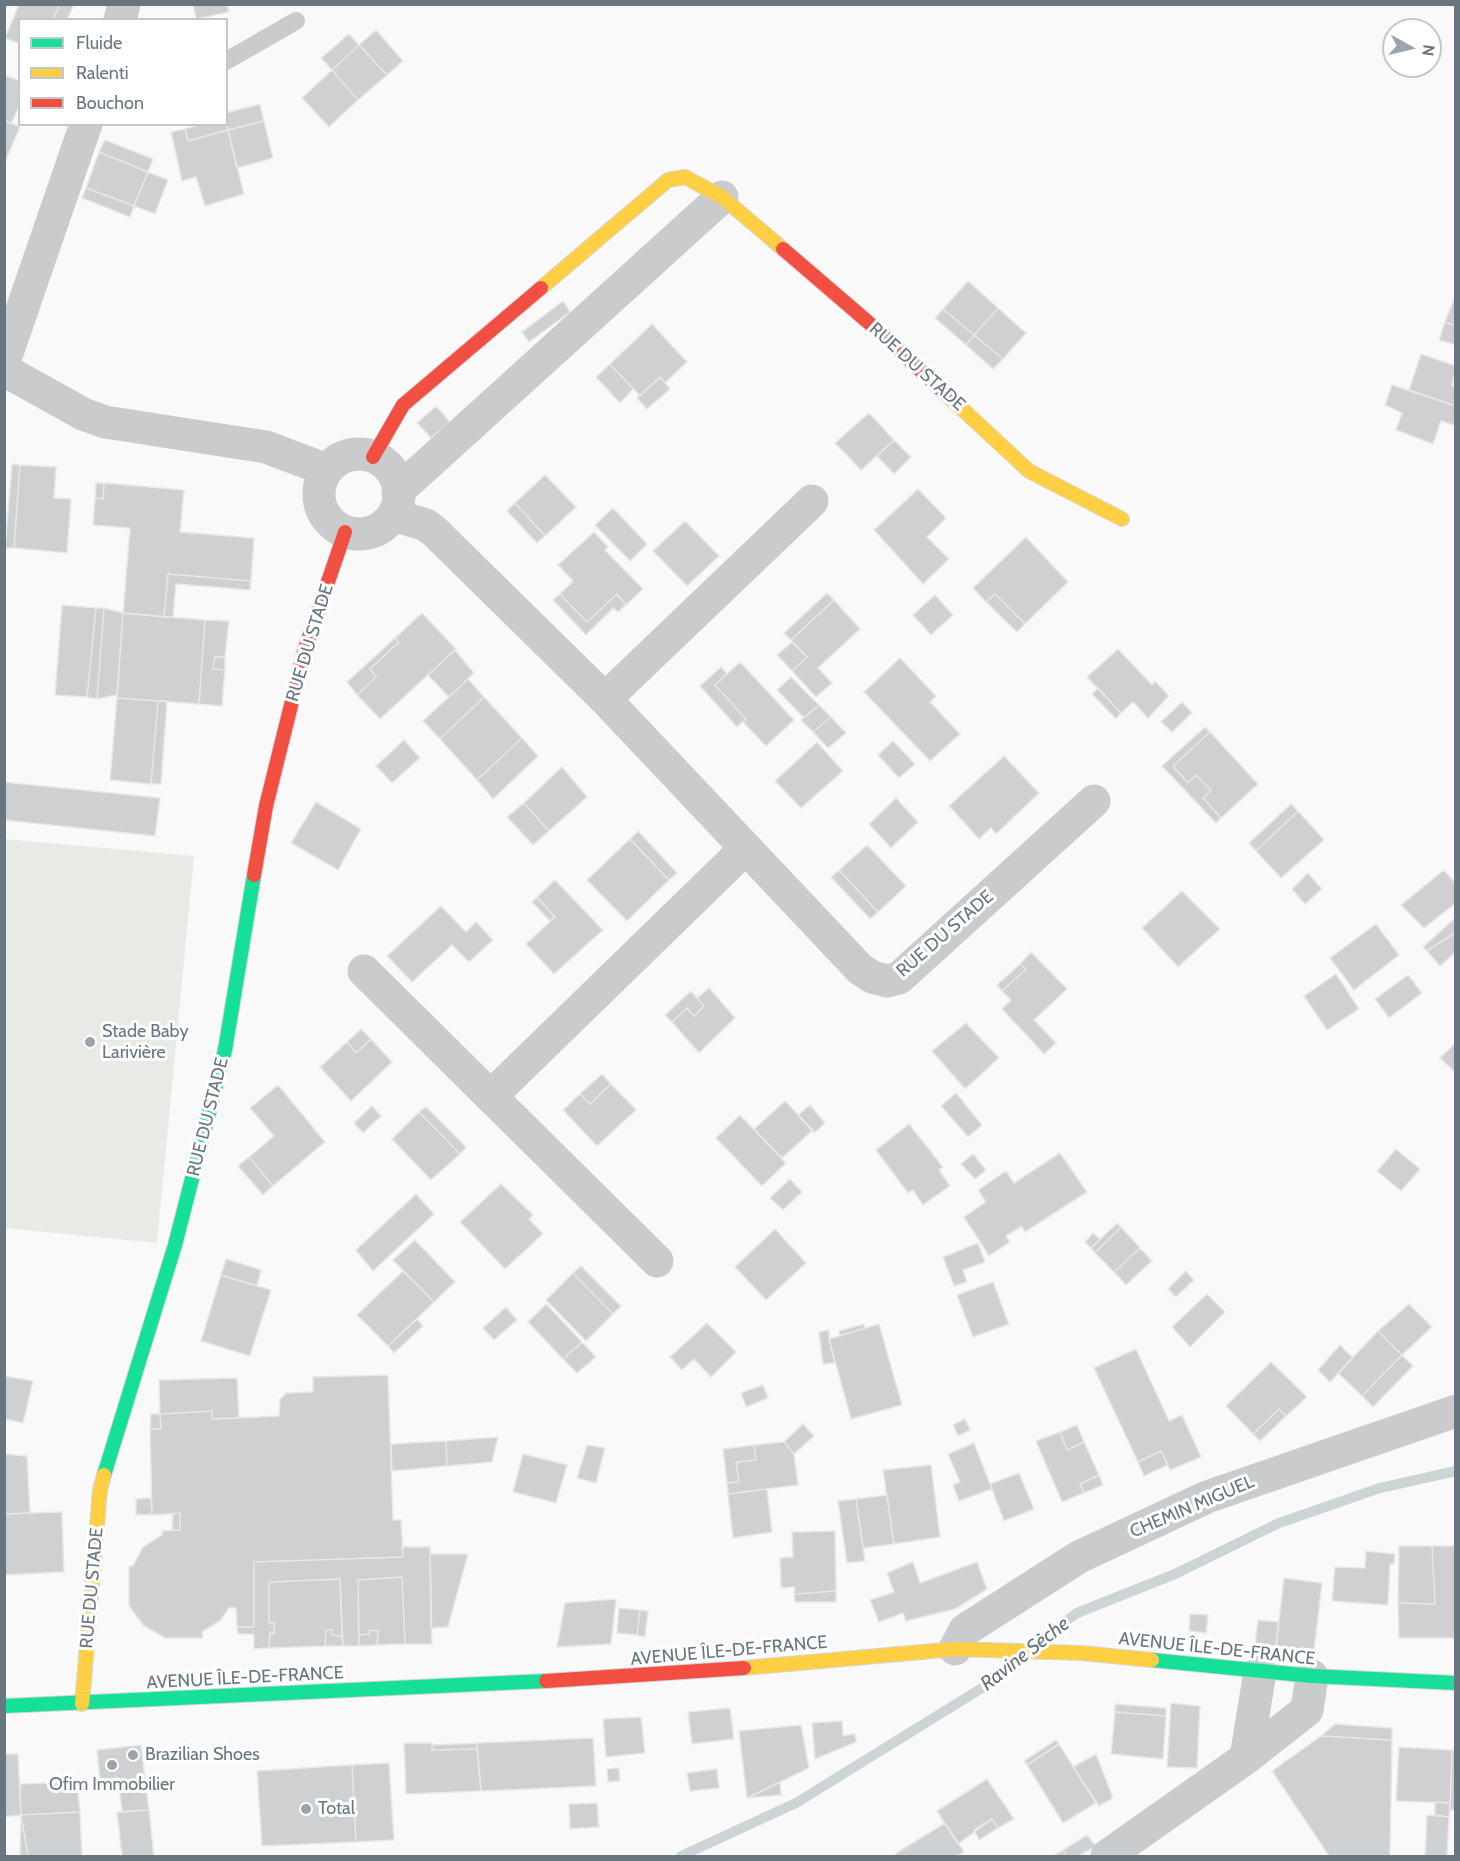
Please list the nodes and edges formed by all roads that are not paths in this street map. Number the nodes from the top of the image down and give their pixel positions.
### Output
1 (296, 21) dead end
2 (228, 61) edge
3 (85, 126) edge
4 (722, 197) junction
5 (4, 362) edge
6 (4, 370) edge
7 (373, 457) junction
8 (327, 470) junction
9 (812, 501) dead end
10 (396, 503) junction
11 (1122, 519) dead end
12 (345, 532) junction
13 (605, 699) junction
14 (1094, 801) dead end
15 (745, 849) junction
16 (364, 971) dead end
17 (491, 1096) junction
18 (657, 1261) dead end
19 (1455, 1411) edge
20 (955, 1649) junction
21 (1260, 1672) junction
22 (1312, 1676) junction
23 (1455, 1683) edge
24 (82, 1704) junction
25 (4, 1706) edge
26 (1246, 1758) junction
27 (1107, 1857) edge

1 - 2 lane
3 - 5 street
4 - 7 street, RUE DU STADE
4 - 10 street
4 - 11 street, RUE DU STADE
6 - 8 street
7 - 8 street
7 - 10 street
8 - 12 street
9 - 13 street
10 - 12 street
10 - 13 street, RUE DU STADE
12 - 24 street, RUE DU STADE
13 - 15 street, RUE DU STADE
14 - 15 street, RUE DU STADE
15 - 17 street
16 - 17 street
17 - 18 street
19 - 20 street, CHEMIN MIGUEL
20 - 21 street, AVENUE ÎLE-DE-FRANCE
20 - 24 street, AVENUE ÎLE-DE-FRANCE
21 - 22 street, AVENUE ÎLE-DE-FRANCE
21 - 26 street
22 - 23 street, AVENUE ÎLE-DE-FRANCE
22 - 26 street
24 - 25 street, AVENUE ÎLE-DE-FRANCE
26 - 27 street

